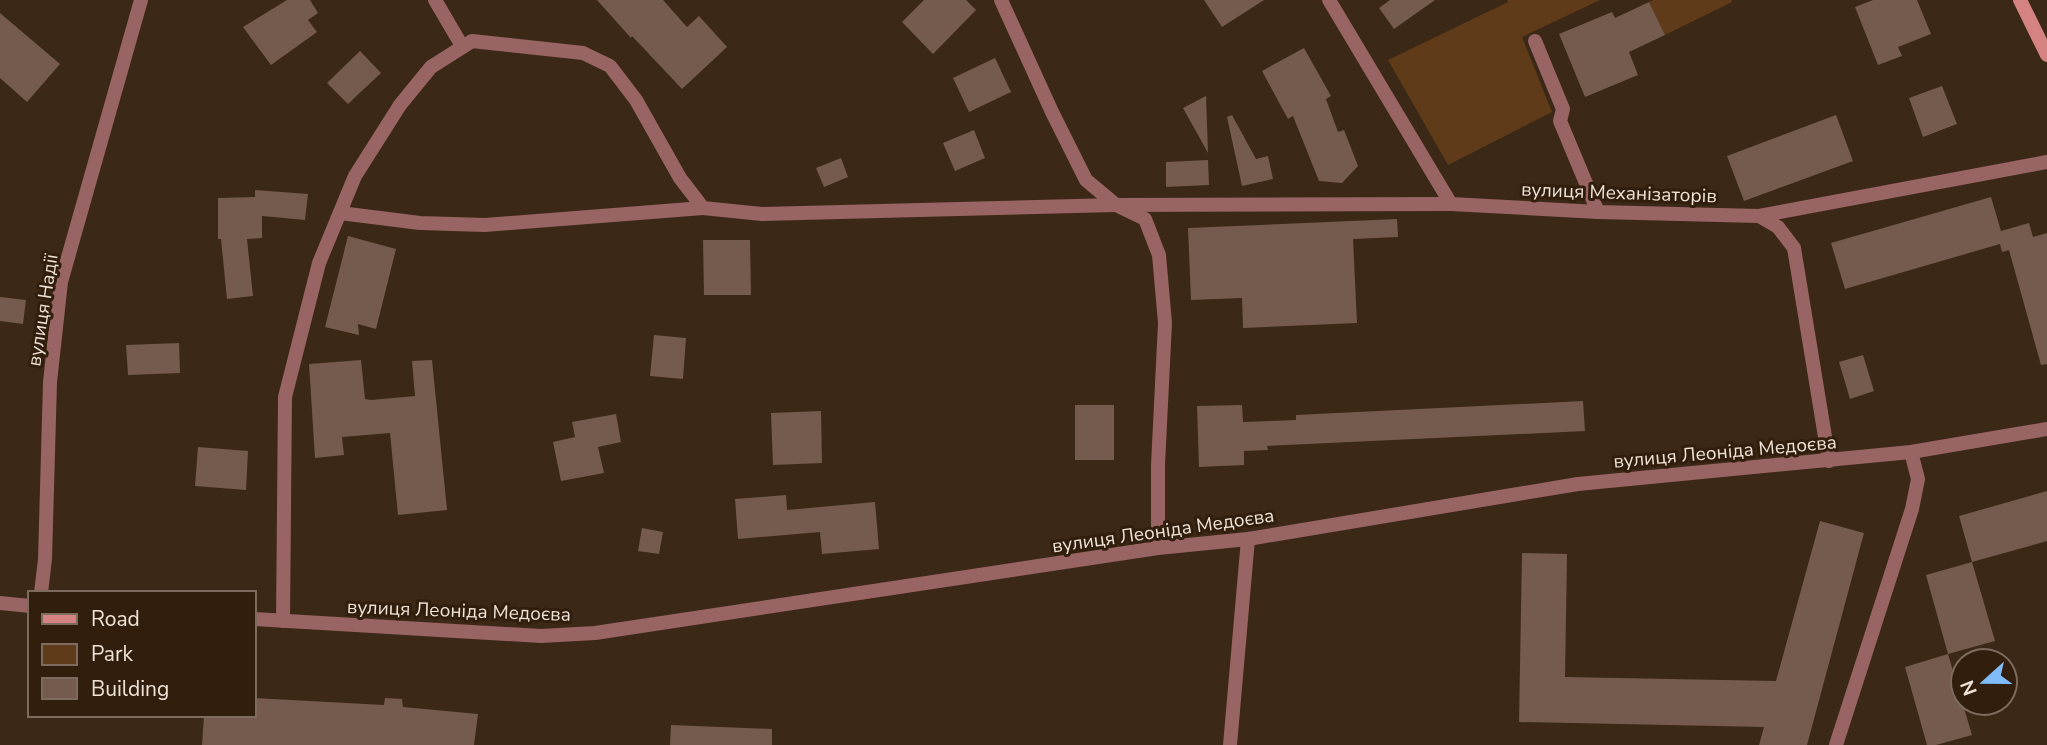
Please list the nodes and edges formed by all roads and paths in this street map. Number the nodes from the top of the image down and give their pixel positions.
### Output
1 (141, 0) edge
2 (435, 0) edge
3 (1001, 0) edge
4 (1329, 0) edge
5 (2020, 0) edge
6 (1535, 41) dead end
7 (462, 46) junction
8 (2047, 55) edge
9 (2047, 162) edge
10 (1451, 204) junction
11 (1115, 205) junction
12 (703, 208) junction
13 (1598, 212) junction
14 (340, 213) junction
15 (1759, 216) junction
16 (2047, 429) edge
17 (1911, 452) junction
18 (1829, 461) junction
19 (1248, 539) junction
20 (1158, 548) junction
21 (41, 591) edge
22 (0, 603) edge
23 (28, 606) edge
24 (256, 619) edge
25 (283, 621) junction
26 (1230, 745) edge
27 (1836, 745) edge

1 - 21 street, вулиця Надії
2 - 7 street
3 - 11 street
4 - 10 street
5 - 8 main road
6 - 13 street
7 - 12 street
7 - 14 street
9 - 15 street, вулиця Механізаторів
10 - 11 street, вулиця Механізаторів
10 - 13 street, вулиця Механізаторів
11 - 12 street
11 - 20 street
12 - 14 street
13 - 15 street, вулиця Механізаторів
14 - 25 street
15 - 18 street
16 - 17 street, вулиця Леоніда Медоєва
17 - 18 street, вулиця Леоніда Медоєва
17 - 27 street
18 - 19 street, вулиця Леоніда Медоєва
19 - 20 street, вулиця Леоніда Медоєва
19 - 26 street
20 - 25 street, вулиця Леоніда Медоєва
22 - 23 street
24 - 25 street, вулиця Леоніда Медоєва

